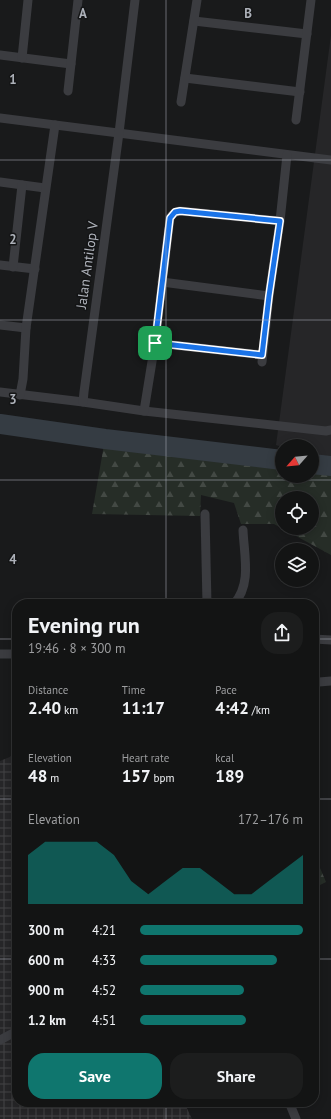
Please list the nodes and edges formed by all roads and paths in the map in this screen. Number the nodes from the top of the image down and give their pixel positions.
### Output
1 (28, 0) edge
2 (78, 0) edge
3 (135, 0) edge
4 (197, 0) edge
5 (311, 0) edge
6 (194, 20) junction
7 (307, 34) junction
8 (0, 55) edge
9 (22, 58) junction
10 (71, 64) junction
11 (185, 78) junction
12 (68, 91) dead end
13 (300, 92) junction
14 (181, 102) dead end
15 (0, 118) edge
16 (296, 120) dead end
17 (55, 125) junction
18 (119, 133) junction
19 (287, 155) junction
20 (331, 160) edge
21 (0, 182) edge
22 (22, 185) junction
23 (45, 188) junction
24 (280, 221) junction
25 (0, 265) edge
26 (13, 267) junction
27 (35, 269) junction
28 (162, 282) junction
29 (269, 296) junction
30 (0, 325) edge
31 (26, 328) junction
32 (155, 343) junction
33 (0, 392) edge
34 (20, 395) junction
35 (83, 402) junction
36 (144, 410) junction
37 (331, 430) edge
38 (205, 514) dead end
39 (243, 530) dead end
40 (207, 599) edge
41 (239, 599) edge
42 (319, 639) edge
43 (331, 640) edge
44 (0, 654) edge
45 (12, 654) edge
46 (319, 682) dead end
47 (331, 682) edge
48 (12, 1034) edge
49 (0, 1040) edge
50 (291, 1107) edge
51 (296, 1119) edge

1 - 9 street
2 - 10 street
3 - 18 street, Jalan Antilop V
4 - 6 street
5 - 7 street
6 - 7 street
6 - 11 street
7 - 13 street
8 - 9 street
9 - 10 street
10 - 12 street
11 - 13 street
11 - 14 street
13 - 16 street
15 - 17 street
17 - 18 street
17 - 23 street
18 - 19 street
18 - 35 street, Jalan Antilop V
19 - 20 street
19 - 24 street
21 - 22 street
22 - 23 street
22 - 26 street
23 - 27 street
24 - 28 street
24 - 29 street
25 - 26 street
26 - 27 street
27 - 31 street
28 - 29 street
28 - 32 street
29 - 32 street
30 - 31 street
31 - 34 street
32 - 36 street
33 - 34 street
34 - 35 street
35 - 36 street
36 - 37 street
38 - 40 street
39 - 41 street
42 - 43 street
44 - 45 street
46 - 47 street
48 - 49 street
50 - 51 street

